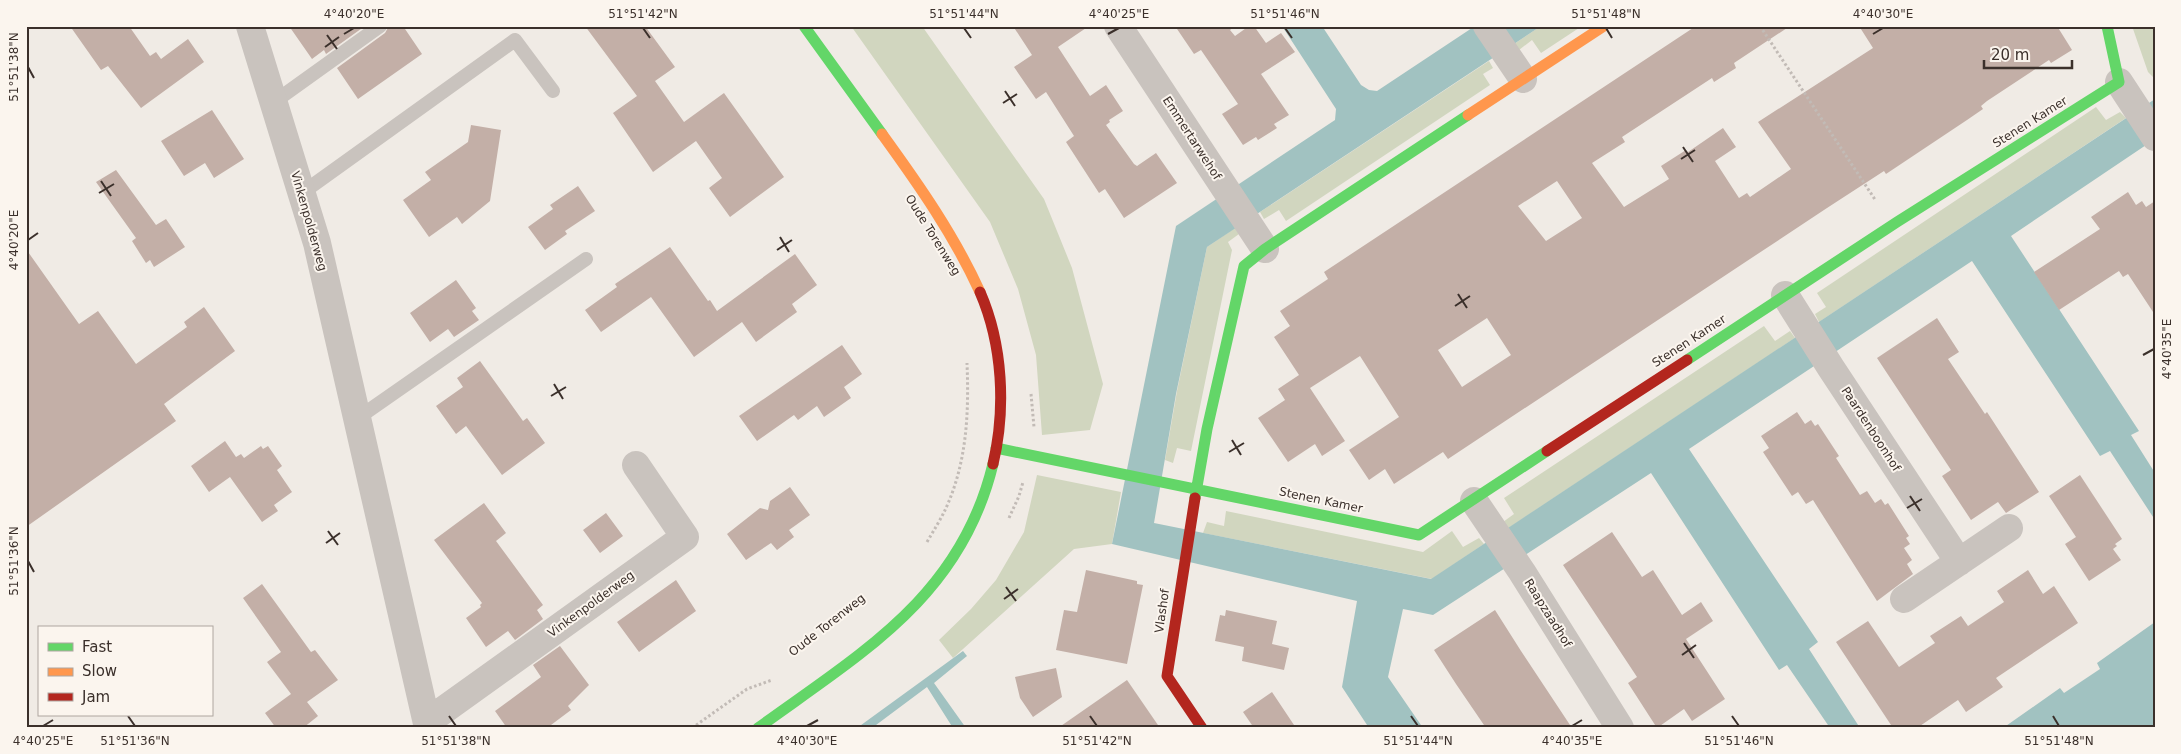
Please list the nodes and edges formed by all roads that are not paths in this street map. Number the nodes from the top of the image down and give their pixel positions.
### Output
1 (250, 26) edge
2 (380, 26) edge
3 (804, 26) edge
4 (1118, 26) edge
5 (1487, 26) edge
6 (1604, 26) edge
7 (2107, 26) edge
8 (1516, 68) junction
9 (2119, 82) junction
10 (553, 91) dead end
11 (274, 102) junction
12 (2155, 137) edge
13 (302, 193) junction
14 (1258, 238) junction
15 (586, 259) dead end
16 (1785, 295) junction
17 (358, 418) junction
18 (996, 448) junction
19 (636, 465) dead end
20 (1198, 488) junction
21 (1474, 501) junction
22 (2009, 528) dead end
23 (1959, 562) junction
24 (1904, 599) dead end
25 (428, 725) edge
26 (758, 728) edge
27 (1202, 728) edge
28 (1620, 728) edge

1 - 11 street, Vinkenpolderweg
2 - 11 lane
3 - 18 street, Oude Torenweg
4 - 14 street, Emmertarwehof
5 - 8 street
6 - 8 street
7 - 9 street
8 - 14 street
9 - 12 street
9 - 16 street, Stenen Kamer
10 - 13 lane
11 - 13 street, Vinkenpolderweg
13 - 17 street, Vinkenpolderweg
14 - 20 street
15 - 17 lane
16 - 21 street, Stenen Kamer
16 - 23 street, Paardenboonhof
17 - 25 street, Vinkenpolderweg
18 - 20 street, Stenen Kamer
18 - 26 street, Oude Torenweg
19 - 25 street, Vinkenpolderweg
20 - 21 street, Stenen Kamer
20 - 27 street, Vlashof
21 - 28 street, Raapzaadhof
22 - 23 street
23 - 24 street

